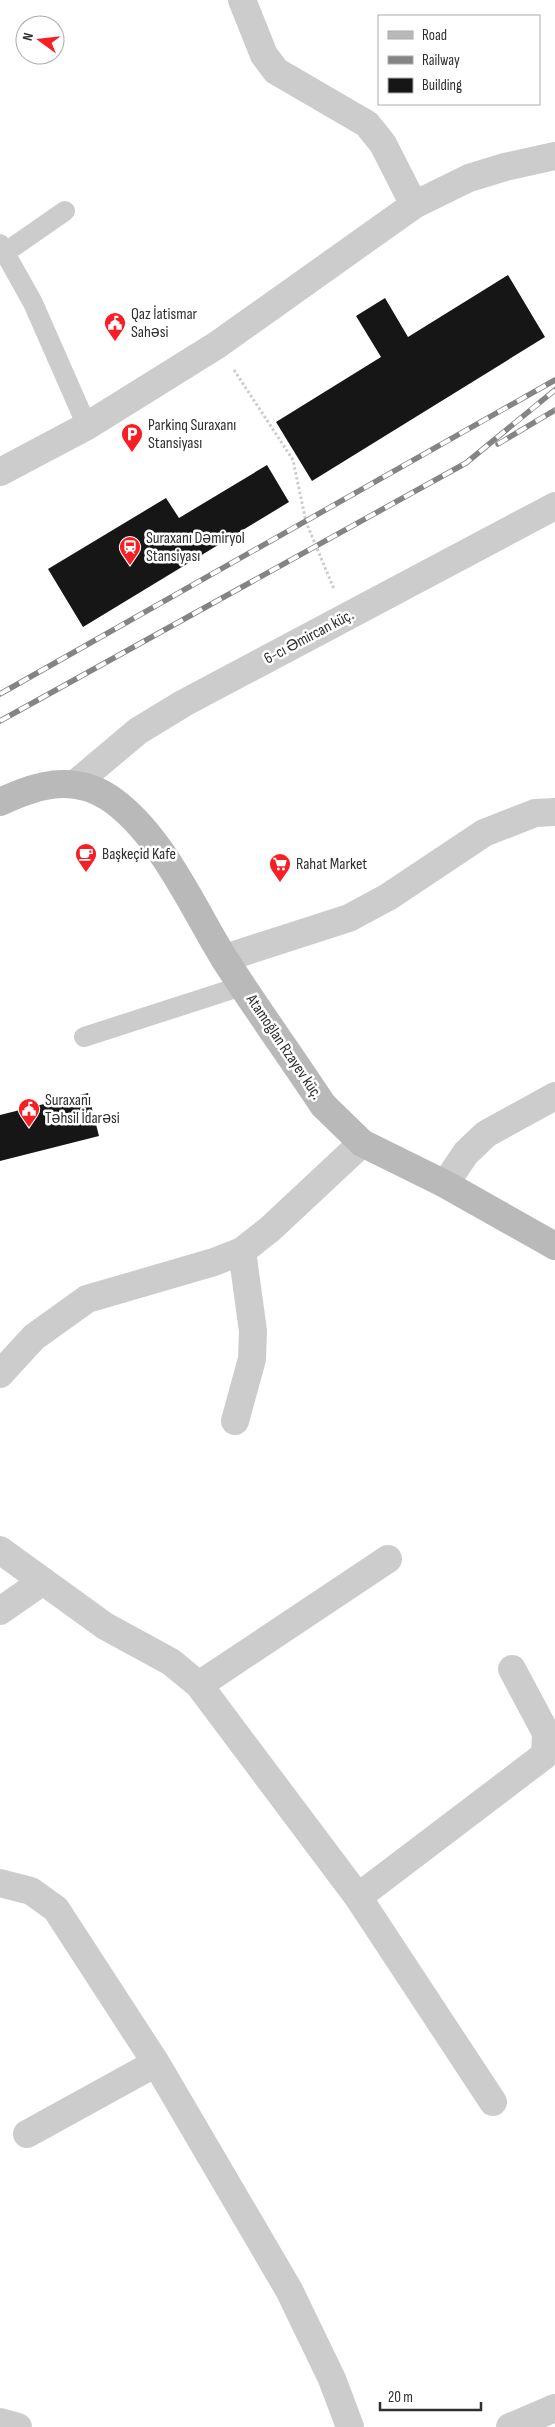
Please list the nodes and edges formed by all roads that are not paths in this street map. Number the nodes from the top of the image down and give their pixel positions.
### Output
1 (242, 0) edge
2 (555, 156) edge
3 (414, 204) junction
4 (64, 211) dead end
5 (3, 248) edge
6 (87, 426) junction
7 (0, 472) edge
8 (555, 506) edge
9 (74, 784) junction
10 (0, 802) edge
11 (555, 812) edge
12 (225, 958) junction
13 (242, 986) junction
14 (84, 1037) dead end
15 (555, 1096) edge
16 (362, 1143) junction
17 (445, 1184) junction
18 (555, 1246) edge
19 (242, 1251) junction
20 (0, 1374) edge
21 (235, 1420) dead end
22 (0, 1550) edge
23 (388, 1559) dead end
24 (43, 1581) junction
25 (0, 1611) edge
26 (512, 1669) dead end
27 (200, 1685) junction
28 (0, 1883) edge
29 (358, 1897) junction
30 (156, 2063) junction
31 (492, 2102) dead end
32 (27, 2134) dead end
33 (555, 2408) edge
34 (0, 2422) edge
35 (18, 2427) edge
36 (350, 2427) edge
37 (510, 2427) edge

1 - 3 street
2 - 3 street
3 - 6 street
4 - 5 lane
5 - 6 lane
6 - 7 street
8 - 9 street, 6-cı Əmircan küç.
9 - 10 main road
9 - 12 main road, Atamoğlan Rzayev küç.
11 - 12 street
12 - 13 main road, Atamoğlan Rzayev küç.
13 - 14 lane
13 - 16 main road, Atamoğlan Rzayev küç.
15 - 17 street
16 - 17 main road, Atamoğlan Rzayev küç.
16 - 19 street
17 - 18 main road, Atamoğlan Rzayev küç.
19 - 20 street
19 - 21 street
22 - 24 street
23 - 27 street
24 - 25 street
24 - 27 street
26 - 29 street
27 - 29 street
28 - 30 street
29 - 31 street
30 - 32 street
30 - 36 street
33 - 37 street
34 - 35 street

